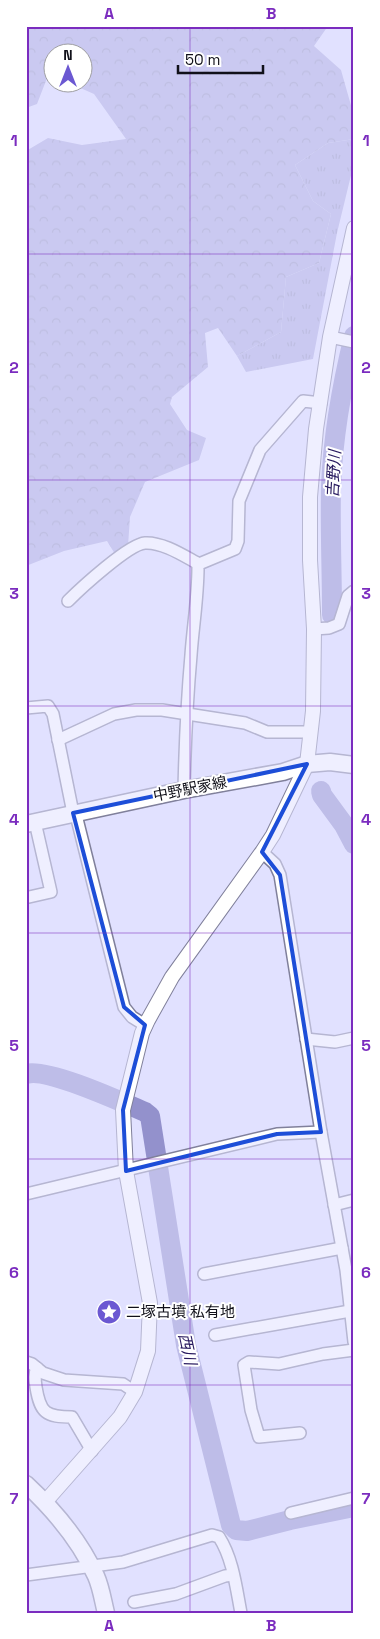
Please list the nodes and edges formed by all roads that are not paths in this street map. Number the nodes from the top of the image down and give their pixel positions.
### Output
1 (354, 228) edge
2 (330, 337) junction
3 (349, 341) edge
4 (321, 403) junction
5 (199, 564) junction
6 (354, 590) edge
7 (68, 600) dead end
8 (314, 629) junction
9 (26, 708) edge
10 (186, 714) junction
11 (311, 732) junction
12 (58, 740) junction
13 (307, 764) junction
14 (354, 765) edge
15 (184, 790) junction
16 (73, 813) junction
17 (31, 823) edge
18 (262, 852) junction
19 (29, 897) dead end
20 (146, 1025) junction
21 (354, 1038) edge
22 (306, 1039) junction
23 (321, 1132) junction
24 (126, 1171) junction
25 (26, 1194) edge
26 (354, 1200) edge
27 (334, 1205) junction
28 (342, 1248) junction
29 (204, 1274) dead end
30 (350, 1311) junction
31 (215, 1335) dead end
32 (354, 1342) edge
33 (354, 1350) edge
34 (26, 1362) edge
35 (37, 1368) junction
36 (135, 1392) junction
37 (300, 1434) dead end
38 (92, 1451) junction
39 (26, 1484) edge
40 (354, 1498) edge
41 (45, 1502) junction
42 (291, 1513) dead end
43 (91, 1566) junction
44 (26, 1575) edge
45 (234, 1575) junction
46 (134, 1602) dead end
47 (106, 1613) edge
48 (241, 1613) edge

1 - 2 street
2 - 3 street
2 - 4 street
4 - 5 street
4 - 8 street
5 - 7 street
5 - 10 street
6 - 8 street
8 - 11 street
9 - 12 street
10 - 11 street
10 - 12 street
10 - 15 street
11 - 13 street
12 - 16 street
13 - 14 main road, 中野駅家線
13 - 15 main road, 中野駅家線
13 - 18 street
15 - 16 main road, 中野駅家線
16 - 17 main road, 中野駅家線
16 - 20 street
17 - 19 street
18 - 20 street
18 - 22 street
20 - 24 street
21 - 22 street
22 - 23 street
23 - 24 street
23 - 27 street
24 - 25 street
24 - 36 street
26 - 27 street
27 - 28 street
28 - 29 street
28 - 30 street
30 - 31 street
30 - 32 street
33 - 37 street
34 - 35 street
35 - 36 street
35 - 38 street
36 - 38 street
38 - 41 street
39 - 41 main road
40 - 42 street
41 - 43 main road
43 - 44 street
43 - 45 street
43 - 47 main road
45 - 46 street
45 - 48 street

